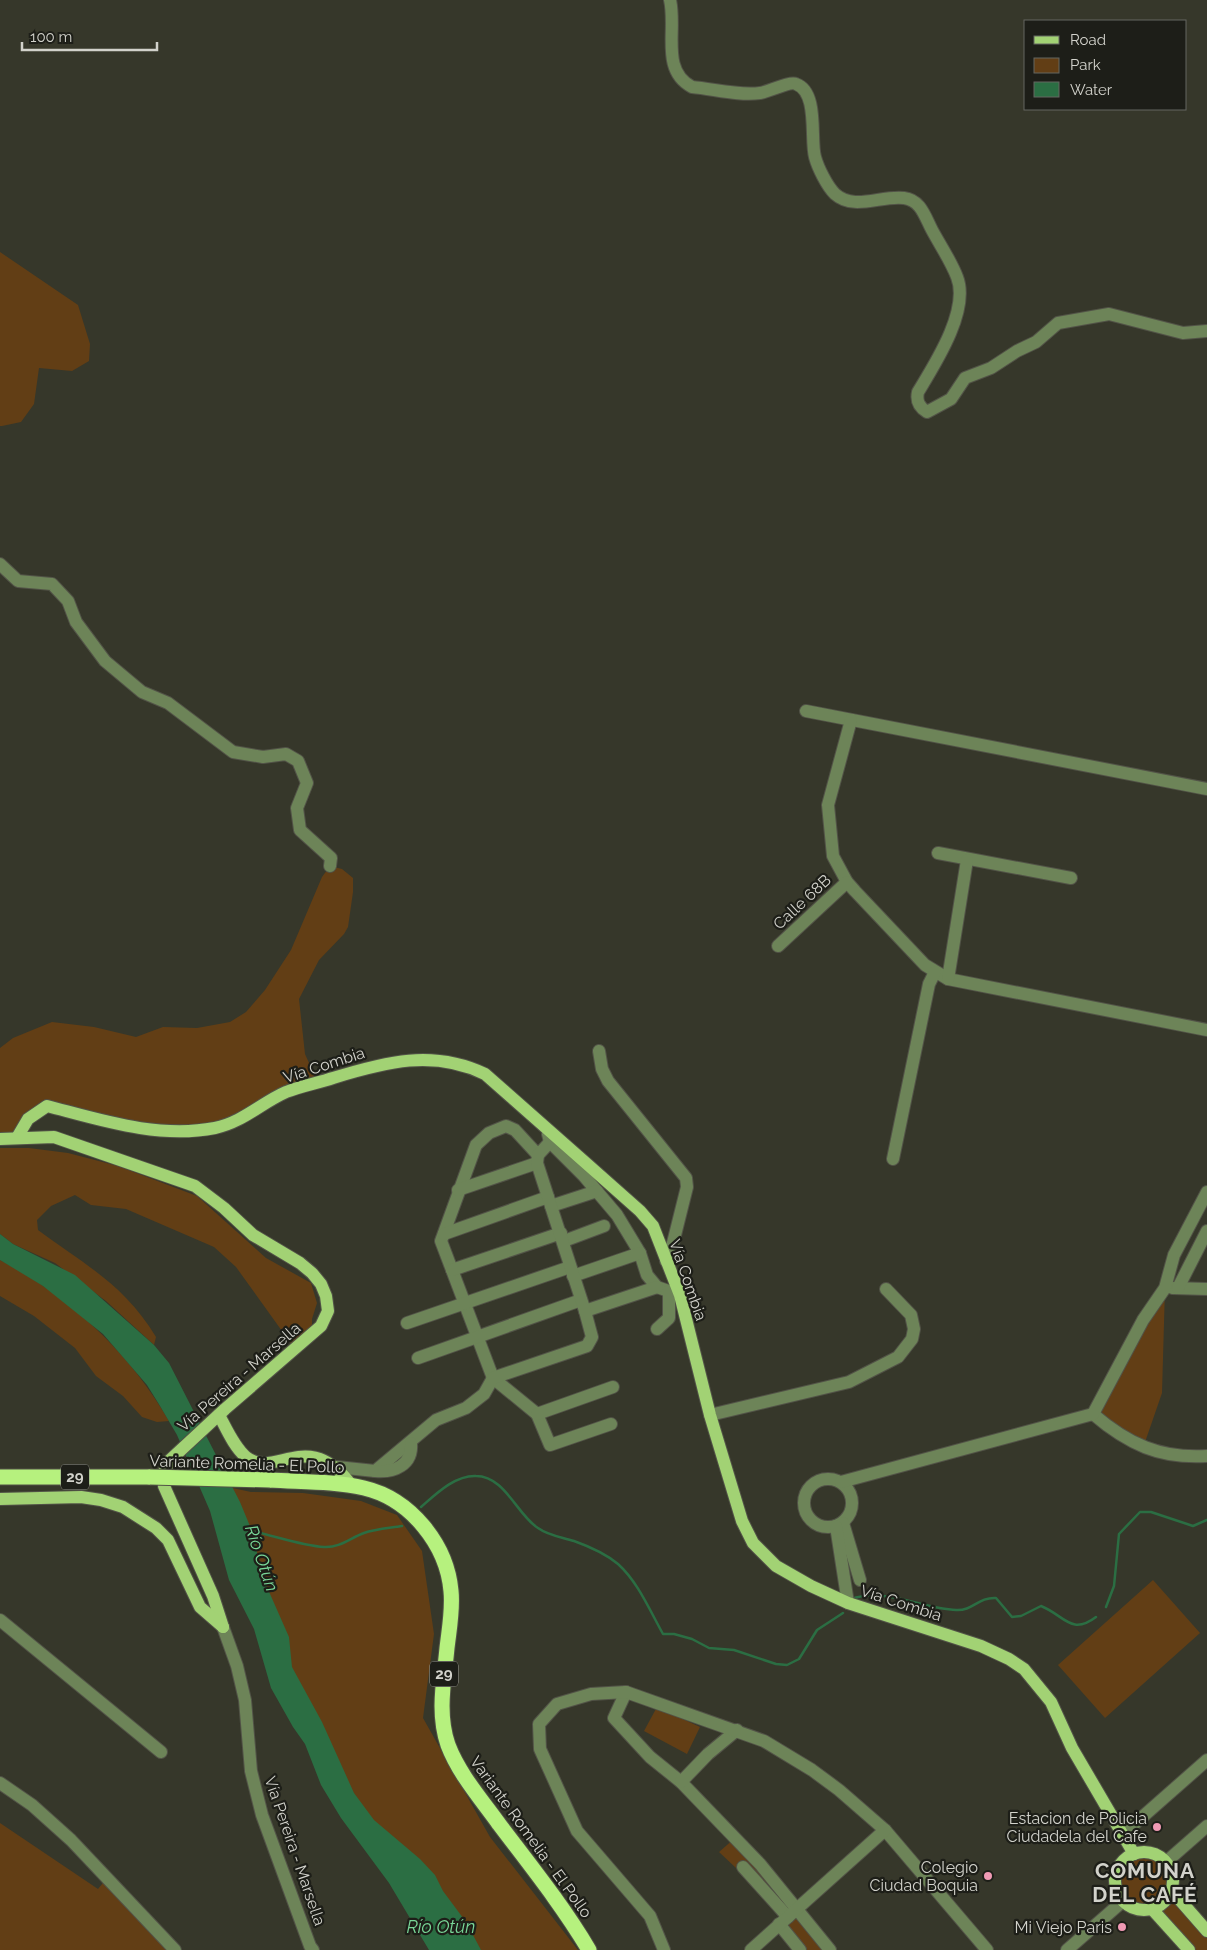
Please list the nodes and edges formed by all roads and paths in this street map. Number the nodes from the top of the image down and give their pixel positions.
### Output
1 (670, 0) edge
2 (1207, 331) edge
3 (0, 564) edge
4 (806, 711) dead end
5 (851, 720) junction
6 (1207, 789) edge
7 (938, 853) dead end
8 (967, 860) junction
9 (330, 866) dead end
10 (1071, 878) dead end
11 (847, 882) junction
12 (778, 946) dead end
13 (935, 972) junction
14 (948, 979) junction
15 (1207, 1030) edge
16 (599, 1052) dead end
17 (548, 1129) junction
18 (18, 1136) junction
19 (0, 1139) edge
20 (550, 1142) junction
21 (538, 1159) junction
22 (894, 1159) dead end
23 (458, 1190) junction
24 (597, 1191) junction
25 (1207, 1192) edge
26 (550, 1201) junction
27 (604, 1226) dead end
28 (1207, 1231) edge
29 (444, 1234) junction
30 (562, 1237) junction
31 (640, 1254) junction
32 (666, 1261) junction
33 (452, 1270) junction
34 (572, 1272) junction
35 (1165, 1288) junction
36 (1178, 1288) junction
37 (886, 1289) dead end
38 (1207, 1289) edge
39 (668, 1291) junction
40 (465, 1304) junction
41 (583, 1306) junction
42 (407, 1323) dead end
43 (657, 1329) dead end
44 (478, 1338) junction
45 (418, 1358) dead end
46 (493, 1378) junction
47 (613, 1387) dead end
48 (538, 1414) junction
49 (1093, 1414) junction
50 (219, 1415) junction
51 (710, 1415) junction
52 (611, 1424) dead end
53 (1207, 1456) edge
54 (337, 1468) junction
55 (0, 1477) edge
56 (841, 1482) junction
57 (352, 1486) junction
58 (0, 1499) edge
59 (839, 1524) junction
60 (860, 1580) dead end
61 (848, 1603) junction
62 (0, 1620) edge
63 (223, 1627) junction
64 (626, 1692) junction
65 (737, 1730) junction
66 (161, 1752) dead end
67 (1207, 1760) edge
68 (682, 1782) junction
69 (0, 1783) edge
70 (1207, 1826) edge
71 (885, 1830) junction
72 (1123, 1834) junction
73 (1134, 1854) junction
74 (1166, 1862) junction
75 (743, 1867) dead end
76 (1172, 1891) junction
77 (1123, 1901) junction
78 (1152, 1909) junction
79 (788, 1917) junction
80 (1207, 1931) edge
81 (175, 1950) edge
82 (313, 1950) edge
83 (589, 1950) edge
84 (664, 1950) edge
85 (751, 1950) edge
86 (800, 1950) edge
87 (830, 1950) edge
88 (986, 1950) edge
89 (1067, 1950) edge
90 (1189, 1950) edge

1 - 2 street
3 - 9 street
4 - 5 street
5 - 6 street
5 - 11 street
7 - 8 street
8 - 10 street
8 - 14 street
11 - 12 street, Calle 68B
11 - 13 street
13 - 14 street
13 - 22 street
14 - 15 street
16 - 32 street
17 - 18 main road, Vía Combia
17 - 20 street
17 - 32 main road, Vía Combia
18 - 19 main road, Vía Pereira - Marsella
18 - 50 main road, Vía Pereira - Marsella
20 - 21 street
20 - 24 street
21 - 23 street
21 - 23 street
21 - 26 street
23 - 29 street
24 - 26 street
24 - 31 street
25 - 35 street
26 - 29 street
26 - 30 street
27 - 30 street
28 - 36 street
29 - 33 street
30 - 33 street
30 - 34 street
31 - 34 street
31 - 39 street
32 - 39 main road, Vía Combia
33 - 40 street
34 - 40 street
34 - 41 street
35 - 36 street
35 - 49 street
36 - 38 street
37 - 51 street
39 - 41 street
39 - 43 street
39 - 51 main road, Vía Combia
40 - 42 street
40 - 44 street
41 - 44 street
41 - 46 street
44 - 45 street
44 - 46 street
46 - 48 street
46 - 54 street
47 - 48 street
48 - 52 street
49 - 53 street
49 - 56 street
50 - 54 main road
50 - 63 main road, Vía Pereira - Marsella
51 - 61 main road, Vía Combia
54 - 57 main road
55 - 57 highway, Variante Romelia - El Pollo / 29, bridge
56 - 59 street
56 - 59 street
57 - 83 highway, Variante Romelia - El Pollo / 29
58 - 63 main road
59 - 60 street
59 - 61 street
61 - 72 main road, Vía Combia
62 - 66 street
63 - 82 street, Vía Pereira - Marsella
64 - 65 street
64 - 68 street
64 - 84 street
65 - 68 street
65 - 71 street
67 - 72 street
68 - 79 street
69 - 81 street
70 - 74 street
71 - 79 street
71 - 88 street
72 - 73 main road, Vía Combia
73 - 74 main road
73 - 77 main road
74 - 76 main road
75 - 79 street
76 - 78 main road
76 - 80 main road
77 - 78 main road
77 - 89 street
78 - 90 main road
79 - 85 street
79 - 86 street
79 - 87 street

